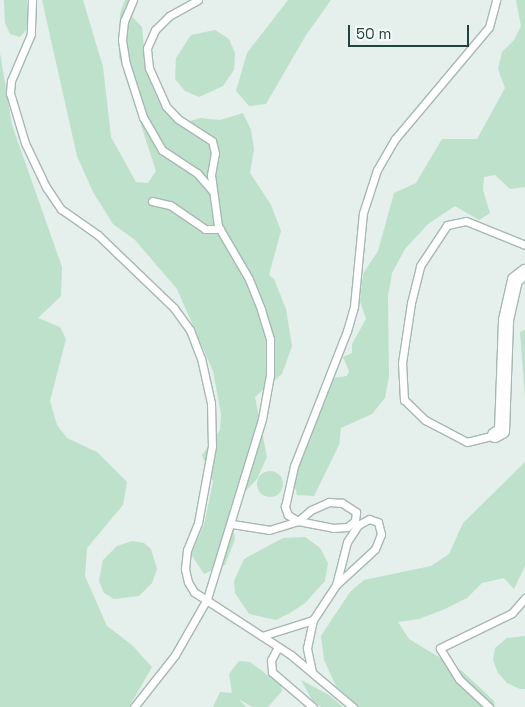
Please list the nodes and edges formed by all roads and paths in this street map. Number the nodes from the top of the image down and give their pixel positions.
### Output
1 (32, 0) edge
2 (133, 0) edge
3 (198, 0) edge
4 (496, 0) edge
5 (213, 164) junction
6 (197, 173) junction
7 (213, 192) junction
8 (152, 200) dead end
9 (220, 229) junction
10 (525, 244) edge
11 (525, 272) edge
12 (495, 435) joint
13 (298, 522) junction
14 (232, 524) junction
15 (336, 585) junction
16 (525, 598) edge
17 (207, 599) junction
18 (313, 620) junction
19 (262, 636) junction
20 (278, 647) junction
21 (312, 673) junction
22 (136, 706) edge
23 (313, 707) edge
24 (353, 707) edge
25 (489, 707) edge

1 - 17 lane
2 - 6 lane
3 - 5 lane
4 - 13 lane
5 - 6 lane
5 - 7 lane
6 - 7 lane
7 - 9 lane
8 - 9 lane
9 - 14 lane
10 - 12 lane
11 - 12 street
13 - 13 lane
13 - 14 lane
14 - 17 lane
15 - 15 lane
15 - 18 lane
16 - 25 lane
17 - 19 lane
17 - 22 lane
18 - 19 lane
18 - 21 lane
19 - 20 lane
20 - 21 lane
20 - 23 lane
21 - 24 lane

